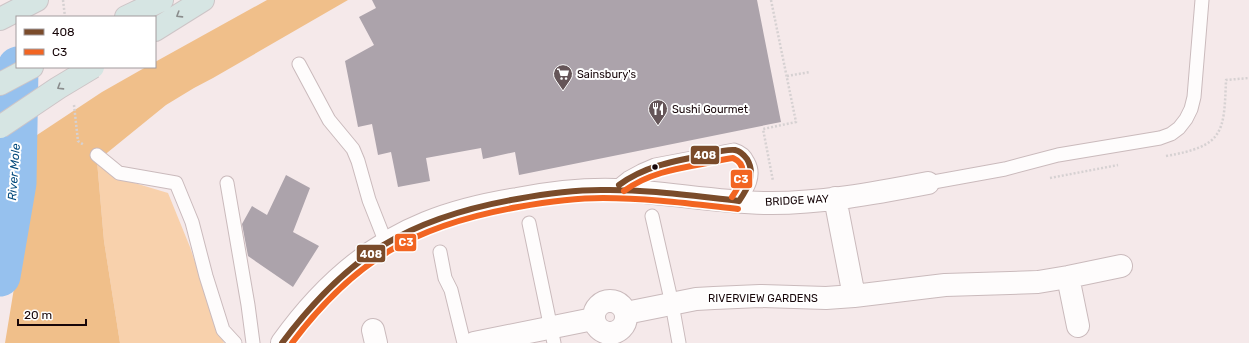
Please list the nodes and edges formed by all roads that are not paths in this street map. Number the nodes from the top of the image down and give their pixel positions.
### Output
1 (37, 0) edge
2 (162, 0) edge
3 (203, 0) edge
4 (1202, 0) edge
5 (128, 16) edge
6 (0, 19) edge
7 (156, 29) edge
8 (299, 64) dead end
9 (30, 68) edge
10 (91, 68) edge
11 (0, 84) edge
12 (0, 127) edge
13 (97, 155) road end
14 (227, 183) dead end
15 (928, 183) joint
16 (613, 190) junction
17 (835, 198) junction
18 (739, 201) junction
19 (652, 216) dead end
20 (529, 223) dead end
21 (386, 243) junction
22 (440, 252) dead end
23 (1121, 266) dead end
24 (1068, 277) junction
25 (854, 296) junction
26 (672, 304) junction
27 (1078, 326) dead end
28 (552, 336) edge
29 (235, 343) edge
30 (253, 343) edge
31 (282, 343) edge
32 (464, 343) edge
33 (474, 343) edge
34 (679, 343) edge

1 - 6 highway
2 - 5 highway
3 -> 7 highway
4 - 15 lane
8 - 21 lane
9 - 11 highway
10 -> 12 highway, bridge
13 - 29 lane
14 - 30 lane
15 - 17 street, BRIDGE WAY
16 - 18 street, BRIDGE WAY
16 - 18 lane
16 - 21 street, BRIDGE WAY
17 - 18 street, BRIDGE WAY
17 - 25 street
19 - 26 lane
20 - 28 lane
21 - 31 street, BRIDGE WAY
22 - 32 lane
23 - 24 street, RIVERVIEW GARDENS
24 - 25 street, RIVERVIEW GARDENS
24 - 27 street
25 - 26 street, RIVERVIEW GARDENS
26 - 28 street, RIVERVIEW GARDENS
26 - 34 lane
28 - 33 street, RIVERVIEW GARDENS

